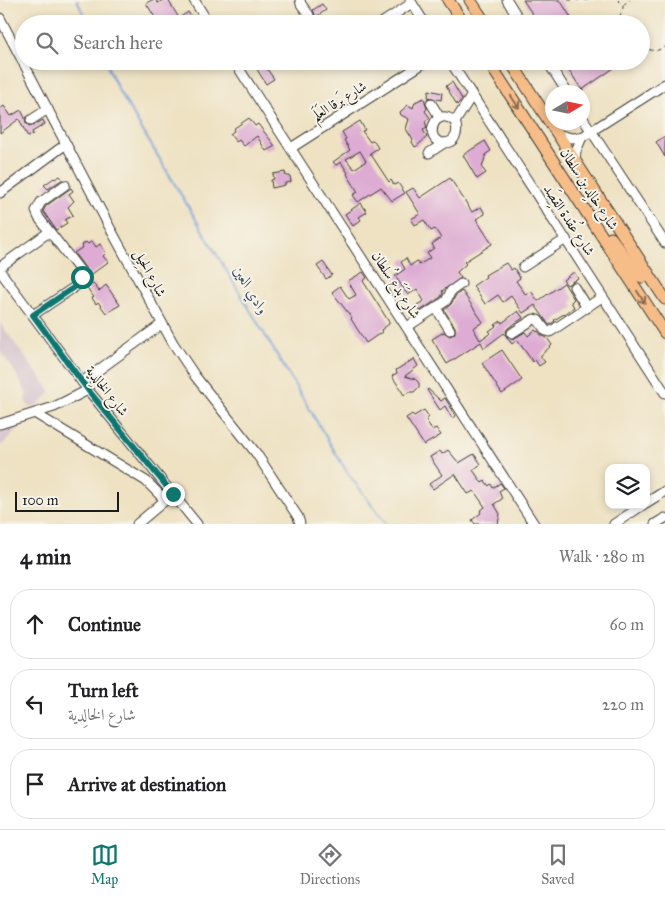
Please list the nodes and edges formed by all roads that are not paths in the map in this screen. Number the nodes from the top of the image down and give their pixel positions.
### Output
1 (194, 0) edge
2 (300, 0) edge
3 (448, 0) edge
4 (470, 0) edge
5 (507, 0) edge
6 (411, 2) edge
7 (203, 15) edge
8 (308, 15) dead end
9 (393, 15) edge
10 (419, 15) edge
11 (457, 15) edge
12 (480, 15) edge
13 (516, 15) edge
14 (0, 18) edge
15 (15, 46) edge
16 (27, 70) edge
17 (240, 70) edge
18 (413, 70) edge
19 (456, 70) edge
20 (494, 70) edge
21 (516, 70) edge
22 (552, 70) edge
23 (665, 84) edge
24 (562, 85) edge
25 (472, 95) junction
26 (431, 103) dead end
27 (48, 109) junction
28 (440, 118) junction
29 (30, 120) dead end
30 (455, 122) junction
31 (590, 128) edge
32 (592, 131) junction
33 (557, 134) junction
34 (582, 138) junction
35 (444, 143) junction
36 (66, 144) junction
37 (290, 148) junction
38 (429, 154) dead end
39 (575, 161) junction
40 (65, 185) dead end
41 (573, 192) junction
42 (0, 193) edge
43 (49, 232) junction
44 (566, 239) junction
45 (665, 243) edge
46 (0, 267) edge
47 (523, 267) dead end
48 (0, 271) edge
49 (649, 274) junction
50 (461, 284) dead end
51 (574, 288) dead end
52 (602, 297) junction
53 (665, 299) edge
54 (436, 308) junction
55 (587, 308) junction
56 (33, 315) junction
57 (162, 324) junction
58 (407, 327) junction
59 (450, 330) dead end
60 (512, 333) dead end
61 (665, 333) edge
62 (82, 382) junction
63 (88, 390) junction
64 (665, 393) edge
65 (36, 414) junction
66 (0, 424) edge
67 (665, 491) edge
68 (173, 494) junction
69 (165, 500) junction
70 (650, 500) edge
71 (637, 509) edge
72 (665, 518) edge
73 (144, 522) edge
74 (197, 524) edge
75 (300, 524) edge
76 (534, 524) edge
77 (614, 524) edge
78 (656, 524) edge

1 - 7 street
2 - 8 street
3 - 11 main road
4 - 12 main road
5 - 13 street
6 - 9 street
6 - 10 street
14 - 15 street, شارع الحِيل
16 - 27 street, شارع الحِيل
17 - 37 street, شارع بَدَع سُلطان
18 - 37 street, شارع بَرقا العَلَم
19 - 25 street, شارع عُقدة القِصَد
20 -> 41 main road, شارع خالِد بن سلطان
21 - 33 main road, شارع خالِد بن سلطان
22 - 24 street
23 - 32 street
25 - 30 street
25 - 44 street, شارع عُقدة القِصَد
26 - 28 street
27 - 29 street
27 - 36 street, شارع الحِيل
28 - 30 street
28 - 35 street
30 - 35 street
31 - 32 street
32 - 34 street
32 - 45 street
33 - 34 street
33 - 39 main road, شارع خالِد بن سلطان
34 - 39 street
35 - 38 street
36 - 42 street
36 - 57 street, شارع الحِيل
37 - 58 street, شارع بَدَع سُلطان
39 - 49 main road, شارع خالِد بن سلطان
40 - 43 street
41 - 49 main road
41 -> 61 main road, شارع خالِد بن سلطان
43 - 46 street
43 - 56 street
44 - 47 street
44 - 52 street, شارع عُقدة القِصَد
48 - 56 street, شارع الخالِدية
49 - 53 main road, شارع خالِد بن سلطان
50 - 54 street
51 - 55 street
52 - 55 street
52 - 64 street, شارع عُقدة القِصَد
54 - 58 street
54 - 59 street
55 - 60 street
56 - 62 street, شارع الخالِدية
57 - 62 street
57 - 75 street, شارع الحِيل
58 - 76 street, شارع بَدَع سُلطان
62 - 63 street, شارع الخالِدية
63 - 65 street
63 - 68 street, شارع الخالِدية
65 - 66 street
65 - 69 street
67 - 70 street
68 - 69 street
68 - 74 street, شارع الخالِدية
69 - 73 street
71 - 77 street
72 - 78 street

